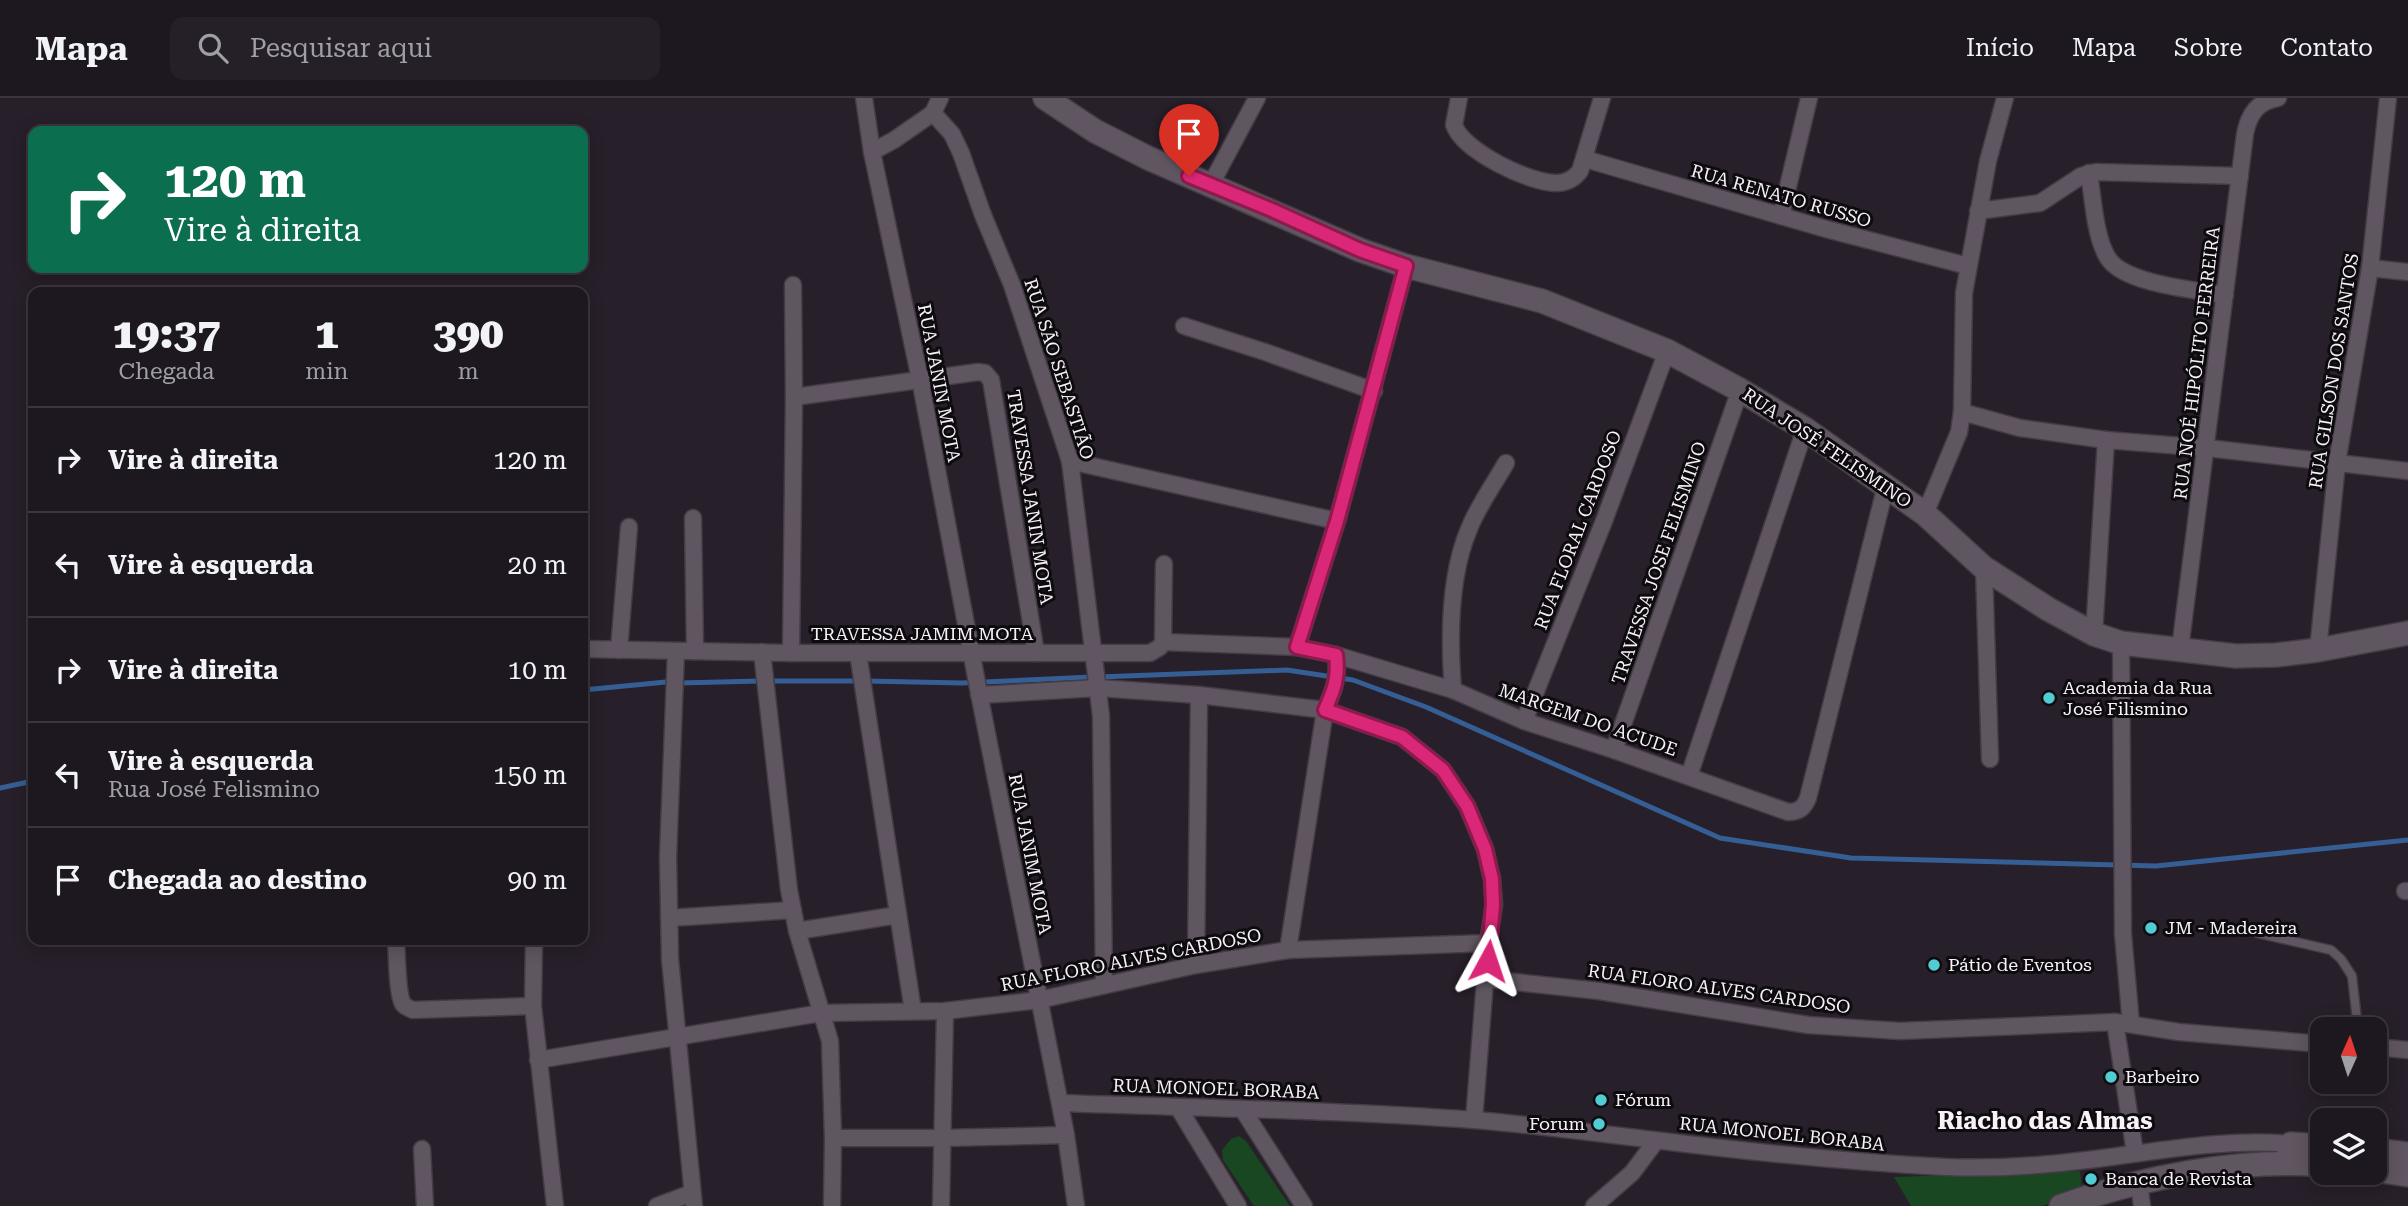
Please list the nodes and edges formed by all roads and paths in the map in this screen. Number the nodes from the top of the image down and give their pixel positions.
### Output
1 (864, 98) edge
2 (1045, 98) edge
3 (1257, 98) edge
4 (1602, 98) edge
5 (1809, 98) edge
6 (2005, 98) edge
7 (2278, 98) edge
8 (2388, 98) edge
9 (1454, 100) edge
10 (937, 105) edge
11 (872, 152) junction
12 (1585, 159) junction
13 (2089, 173) junction
14 (2240, 176) junction
15 (1210, 186) junction
16 (1978, 211) junction
17 (1781, 216) junction
18 (1406, 266) junction
19 (1968, 266) junction
20 (2370, 268) junction
21 (2408, 272) edge
22 (793, 285) dead end
23 (2225, 295) junction
24 (1184, 326) dead end
25 (1667, 351) junction
26 (920, 379) junction
27 (1740, 390) junction
28 (1374, 391) junction
29 (794, 397) junction
30 (1962, 412) junction
31 (1805, 429) junction
32 (2106, 440) junction
33 (2207, 448) junction
34 (1070, 461) junction
35 (1506, 463) dead end
36 (2337, 463) junction
37 (2408, 471) edge
38 (1886, 485) junction
39 (1925, 514) junction
40 (693, 518) dead end
41 (1337, 521) junction
42 (629, 527) dead end
43 (1164, 564) dead end
44 (1984, 568) junction
45 (2408, 633) edge
46 (2094, 634) junction
47 (2122, 643) junction
48 (1156, 647) junction
49 (1297, 647) junction
50 (588, 649) edge
51 (2180, 649) junction
52 (620, 650) junction
53 (2318, 650) junction
54 (676, 651) junction
55 (695, 651) junction
56 (762, 652) junction
57 (790, 653) junction
58 (858, 653) junction
59 (972, 653) junction
60 (1036, 653) junction
61 (1094, 654) junction
62 (1337, 662) junction
63 (978, 686) junction
64 (1098, 688) junction
65 (1453, 690) junction
66 (1199, 695) junction
67 (1325, 710) junction
68 (1524, 721) junction
69 (1614, 750) junction
70 (1990, 759) dead end
71 (1689, 776) junction
72 (793, 910) junction
73 (898, 915) junction
74 (669, 918) junction
75 (797, 931) junction
76 (2257, 933) dead end
77 (1488, 943) junction
78 (396, 945) edge
79 (534, 945) edge
80 (1288, 950) junction
81 (1196, 965) junction
82 (1487, 979) junction
83 (1104, 985) junction
84 (1039, 1000) junction
85 (533, 1006) junction
86 (913, 1011) junction
87 (945, 1011) junction
88 (821, 1013) junction
89 (2356, 1017) edge
90 (2123, 1023) junction
91 (676, 1037) junction
92 (2310, 1043) edge
93 (2387, 1048) edge
94 (2408, 1050) edge
95 (538, 1060) junction
96 (1060, 1103) junction
97 (1178, 1107) junction
98 (1243, 1110) junction
99 (1474, 1120) junction
100 (1066, 1135) junction
101 (833, 1138) junction
102 (943, 1138) junction
103 (1656, 1141) junction
104 (422, 1149) dead end
105 (2310, 1149) edge
106 (2387, 1151) edge
107 (2134, 1153) junction
108 (2289, 1153) junction
109 (2408, 1154) edge
110 (2310, 1161) edge
111 (2387, 1172) edge
112 (2408, 1175) edge
113 (2141, 1195) edge
114 (693, 1199) edge
115 (1615, 1199) edge
116 (425, 1206) edge
117 (555, 1206) edge
118 (657, 1206) edge
119 (832, 1206) edge
120 (941, 1206) edge
121 (1076, 1206) edge
122 (1238, 1206) edge
123 (1304, 1206) edge
124 (1594, 1206) edge
125 (2061, 1206) edge

1 - 11 street, RUA JANIN MOTA
2 - 15 street, RUA JOSÉ FELISMINO
3 - 15 street
4 - 12 street
5 - 17 street
6 - 16 street
7 - 14 street, RUA NOÉ HIPÓLITO FERREIRA
8 - 20 street, RUA GILSON DOS SANTOS
9 - 12 street
10 - 11 street
10 - 34 street, RUA SÃO SEBASTIÃO
11 - 26 street, RUA JANIN MOTA
12 - 17 street, RUA RENATO RUSSO
13 - 14 street
13 - 16 street
13 - 23 street
14 - 23 street, RUA NOÉ HIPÓLITO FERREIRA
15 - 18 street, RUA JOSÉ FELISMINO
16 - 19 street
17 - 19 street, RUA RENATO RUSSO
18 - 25 street, RUA JOSÉ FELISMINO
18 - 28 street
19 - 30 street
20 - 21 street
20 - 36 street, RUA GILSON DOS SANTOS
22 - 29 street
23 - 33 street, RUA NOÉ HIPÓLITO FERREIRA
24 - 28 street
25 - 27 street, RUA JOSÉ FELISMINO
25 - 68 street, RUA FLORAL CARDOSO
26 - 29 street, TRAVESSA JANIN MOTA
26 - 59 street, RUA JANIN MOTA
26 - 60 street, TRAVESSA JANIN MOTA
27 - 31 street, RUA JOSÉ FELISMINO
27 - 69 street, TRAVESSA JOSE FELISMINO
28 - 41 street
29 - 57 street
30 - 32 street
30 - 39 street
31 - 38 street, RUA JOSÉ FELISMINO
31 - 71 street
32 - 33 street
32 - 46 street
33 - 36 street
33 - 51 street, RUA NOÉ HIPÓLITO FERREIRA
34 - 41 street
34 - 61 street, RUA SÃO SEBASTIÃO
35 - 65 street
36 - 37 street
36 - 53 street, RUA GILSON DOS SANTOS
38 - 39 street, RUA JOSÉ FELISMINO
38 - 71 street, MARGEM DO ACUDE
39 - 44 street, RUA JOSÉ FELISMINO
40 - 55 street
41 - 49 street
42 - 52 street
43 - 48 street
44 - 46 street, RUA JOSÉ FELISMINO
44 - 70 street
45 - 53 street, RUA JOSÉ FELISMINO
46 - 47 street, RUA JOSÉ FELISMINO
47 - 51 street, RUA JOSÉ FELISMINO
47 - 90 street
48 - 49 street
48 - 61 street, TRAVESSA JAMIM MOTA
49 - 62 street, MARGEM DO ACUDE
50 - 52 street, TRAVESSA JAMIM MOTA
51 - 53 street, RUA JOSÉ FELISMINO
52 - 54 street, TRAVESSA JAMIM MOTA
54 - 55 street, TRAVESSA JAMIM MOTA
54 - 74 street
55 - 56 street, TRAVESSA JAMIM MOTA
56 - 57 street, TRAVESSA JAMIM MOTA
56 - 72 street
57 - 58 street, TRAVESSA JAMIM MOTA
58 - 59 street, TRAVESSA JAMIM MOTA
58 - 73 street
59 - 60 street, TRAVESSA JAMIM MOTA
59 - 63 street, RUA JANIN MOTA
60 - 61 street, TRAVESSA JAMIM MOTA
61 - 64 street, RUA SÃO SEBASTIÃO
62 - 65 street, MARGEM DO ACUDE
62 - 67 street
63 - 64 street
63 - 84 street, RUA JANIM MOTA
64 - 66 street
64 - 83 street, RUA SÃO SEBASTIÃO
65 - 68 street, MARGEM DO ACUDE
66 - 67 street
66 - 81 street
67 - 77 street
67 - 80 street
68 - 69 street, MARGEM DO ACUDE
69 - 71 street, MARGEM DO ACUDE
72 - 74 street
72 - 75 street
73 - 75 street
73 - 86 street
74 - 91 street
75 - 88 street
76 - 89 lane
77 - 80 street, RUA FLORO ALVES CARDOSO
77 - 82 street
78 - 85 street
79 - 85 street
80 - 81 street, RUA FLORO ALVES CARDOSO
81 - 83 street, RUA FLORO ALVES CARDOSO
82 - 90 street, RUA FLORO ALVES CARDOSO
82 - 99 street
83 - 84 street, RUA FLORO ALVES CARDOSO
84 - 87 street, RUA FLORO ALVES CARDOSO
84 - 96 street, RUA JANIM MOTA
85 - 95 street
86 - 87 street, RUA FLORO ALVES CARDOSO
86 - 88 street, RUA FLORO ALVES CARDOSO
87 - 102 street
88 - 91 street, RUA FLORO ALVES CARDOSO
88 - 101 street
90 - 92 street, RUA FLORO ALVES CARDOSO
90 - 107 street
91 - 95 street, RUA FLORO ALVES CARDOSO
91 - 114 street
93 - 94 street
95 - 117 street
96 - 97 street, RUA MONOEL BORABA
96 - 100 street, RUA JANIM MOTA
97 - 98 street, RUA MONOEL BORABA
97 - 122 street
98 - 99 street, RUA MONOEL BORABA
98 - 123 street
99 - 103 street, RUA MONOEL BORABA
100 - 102 street
100 - 121 street, RUA JANIM MOTA
101 - 102 street
101 - 119 street
102 - 120 street
103 - 107 street, RUA MONOEL BORABA
103 - 115 street
104 - 116 street
105 - 108 street
106 - 109 street
107 - 108 street, RUA MONOEL BORABA
108 - 110 street
108 - 113 street
111 - 112 street
113 - 125 street
114 - 118 street
115 - 124 street

